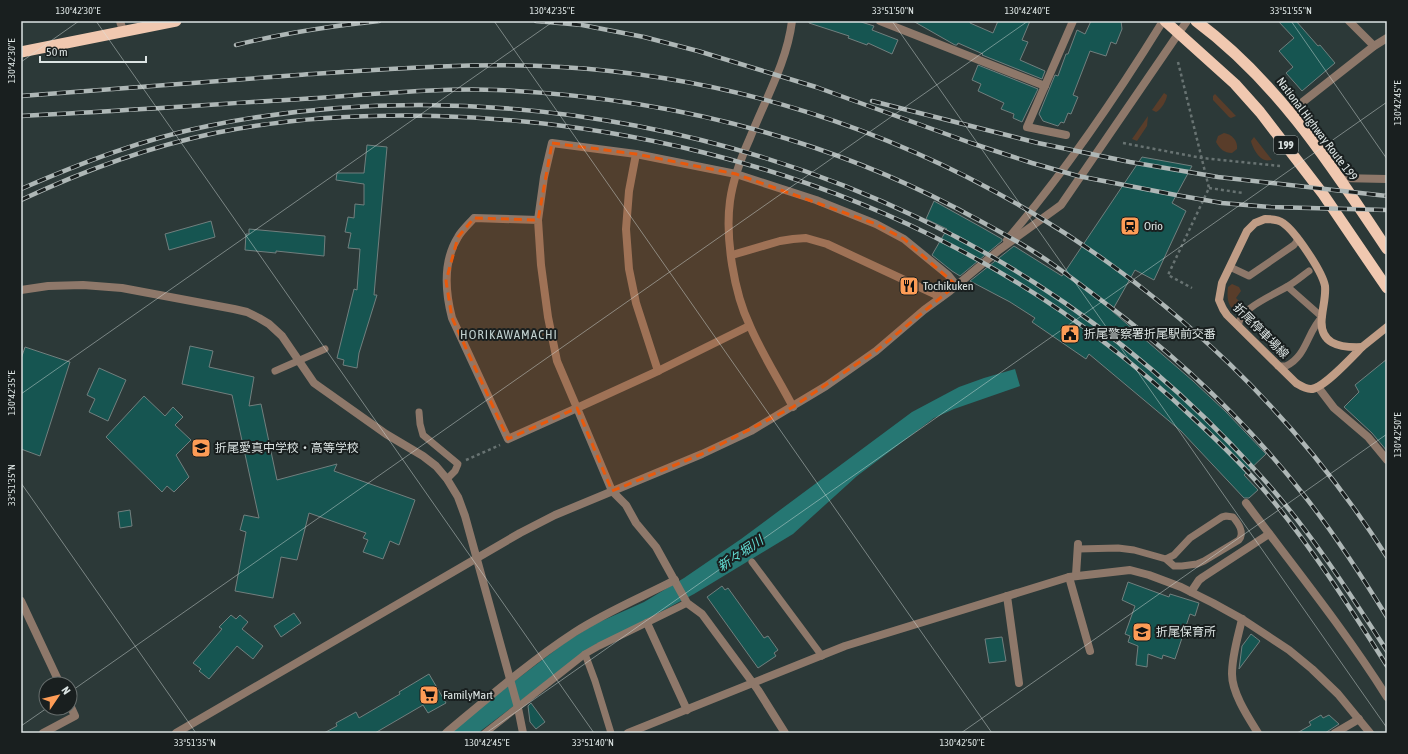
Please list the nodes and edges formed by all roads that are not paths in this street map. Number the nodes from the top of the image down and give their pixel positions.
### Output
1 (176, 21) edge
2 (792, 21) edge
3 (880, 21) edge
4 (1073, 21) edge
5 (1164, 21) edge
6 (1187, 21) edge
7 (1196, 21) edge
8 (1349, 21) edge
9 (903, 25) edge
10 (122, 26) edge
11 (1179, 33) junction
12 (1387, 38) edge
13 (1374, 46) junction
14 (21, 52) edge
15 (1045, 86) junction
16 (1290, 112) junction
17 (1066, 135) dead end
18 (636, 154) junction
19 (736, 174) junction
20 (1339, 178) junction
21 (1387, 179) edge
22 (538, 220) junction
23 (1297, 238) junction
24 (1387, 249) edge
25 (999, 250) junction
26 (732, 255) junction
27 (1230, 267) junction
28 (1308, 271) dead end
29 (956, 285) junction
30 (1288, 287) junction
31 (1387, 288) edge
32 (21, 290) edge
33 (941, 297) junction
34 (1322, 317) junction
35 (749, 326) junction
36 (1239, 326) junction
37 (1387, 327) edge
38 (1362, 347) junction
39 (325, 349) dead end
40 (1278, 366) junction
41 (275, 371) dead end
42 (658, 371) junction
43 (1318, 387) junction
44 (793, 407) junction
45 (577, 408) junction
46 (419, 412) dead end
47 (1387, 460) edge
48 (447, 479) junction
49 (612, 492) junction
50 (1246, 503) dead end
51 (1270, 534) junction
52 (1078, 547) joint
53 (476, 558) junction
54 (1166, 559) junction
55 (752, 562) dead end
56 (1072, 576) junction
57 (676, 582) junction
58 (1191, 592) junction
59 (1007, 596) junction
60 (21, 601) edge
61 (686, 601) junction
62 (1242, 619) junction
63 (647, 623) junction
64 (1090, 651) dead end
65 (585, 654) junction
66 (822, 656) junction
67 (56, 676) edge
68 (510, 682) junction
69 (752, 683) junction
70 (1019, 683) dead end
71 (1387, 697) edge
72 (517, 706) junction
73 (687, 710) junction
74 (75, 716) edge
75 (1359, 719) junction
76 (43, 733) edge
77 (176, 733) edge
78 (446, 733) edge
79 (485, 733) edge
80 (523, 733) edge
81 (611, 733) edge
82 (628, 733) edge
83 (785, 733) edge
84 (1258, 733) edge
85 (1335, 733) edge
86 (1370, 733) edge

1 - 10 highway
2 - 19 street
3 - 9 street
4 - 15 street
5 - 11 highway, 199
5 - 25 street
6 - 11 street
7 - 16 highway, National Highway Route 199 / 199
8 - 13 street
9 - 15 street
10 - 14 highway
11 - 25 street
11 - 31 highway, 199
12 - 13 street
13 - 16 street
15 - 17 street
16 - 20 highway, National Highway Route 199 / 199
18 - 19 street
18 - 22 street
18 - 42 street
19 - 26 street
19 - 29 street
20 - 21 street
20 - 24 highway, National Highway Route 199 / 199
22 - 45 street
22 - 45 street
23 - 27 lane
23 - 27 main road, 折尾停車場線
23 - 34 main road, 折尾停車場線
25 - 29 street
26 - 33 street
26 - 35 street
27 - 36 main road, 折尾停車場線
28 - 30 lane
29 - 33 street
30 - 34 lane
30 - 36 lane
32 - 48 street
33 - 44 street
34 - 38 main road, 折尾停車場線
34 - 40 lane
35 - 42 street
35 - 44 street
36 - 40 main road, 折尾停車場線
37 - 38 main road
38 - 43 main road
39 - 41 lane, bridge
40 - 43 main road, 折尾停車場線
42 - 45 street
43 - 47 street
44 - 49 street
45 - 49 street
46 - 48 lane
48 - 53 street
49 - 53 street
49 - 57 street
50 - 51 street
51 - 58 street
51 - 71 street
52 - 54 lane
52 - 56 street
53 - 68 street
53 - 77 street
54 - 54 lane
55 - 66 lane
56 - 58 street
56 - 59 street
56 - 64 street
57 - 61 street
57 - 68 street
58 - 62 street
59 - 66 street
59 - 70 street
60 - 67 street
61 - 63 lane
61 - 69 street
62 - 75 street
62 - 84 street
63 - 65 lane
63 - 73 street
65 - 72 lane
65 - 81 lane
66 - 69 street
68 - 72 street
68 - 78 street
69 - 73 street
69 - 83 street
72 - 79 lane
72 - 80 street
73 - 82 street
74 - 76 street
75 - 85 street
75 - 86 street

